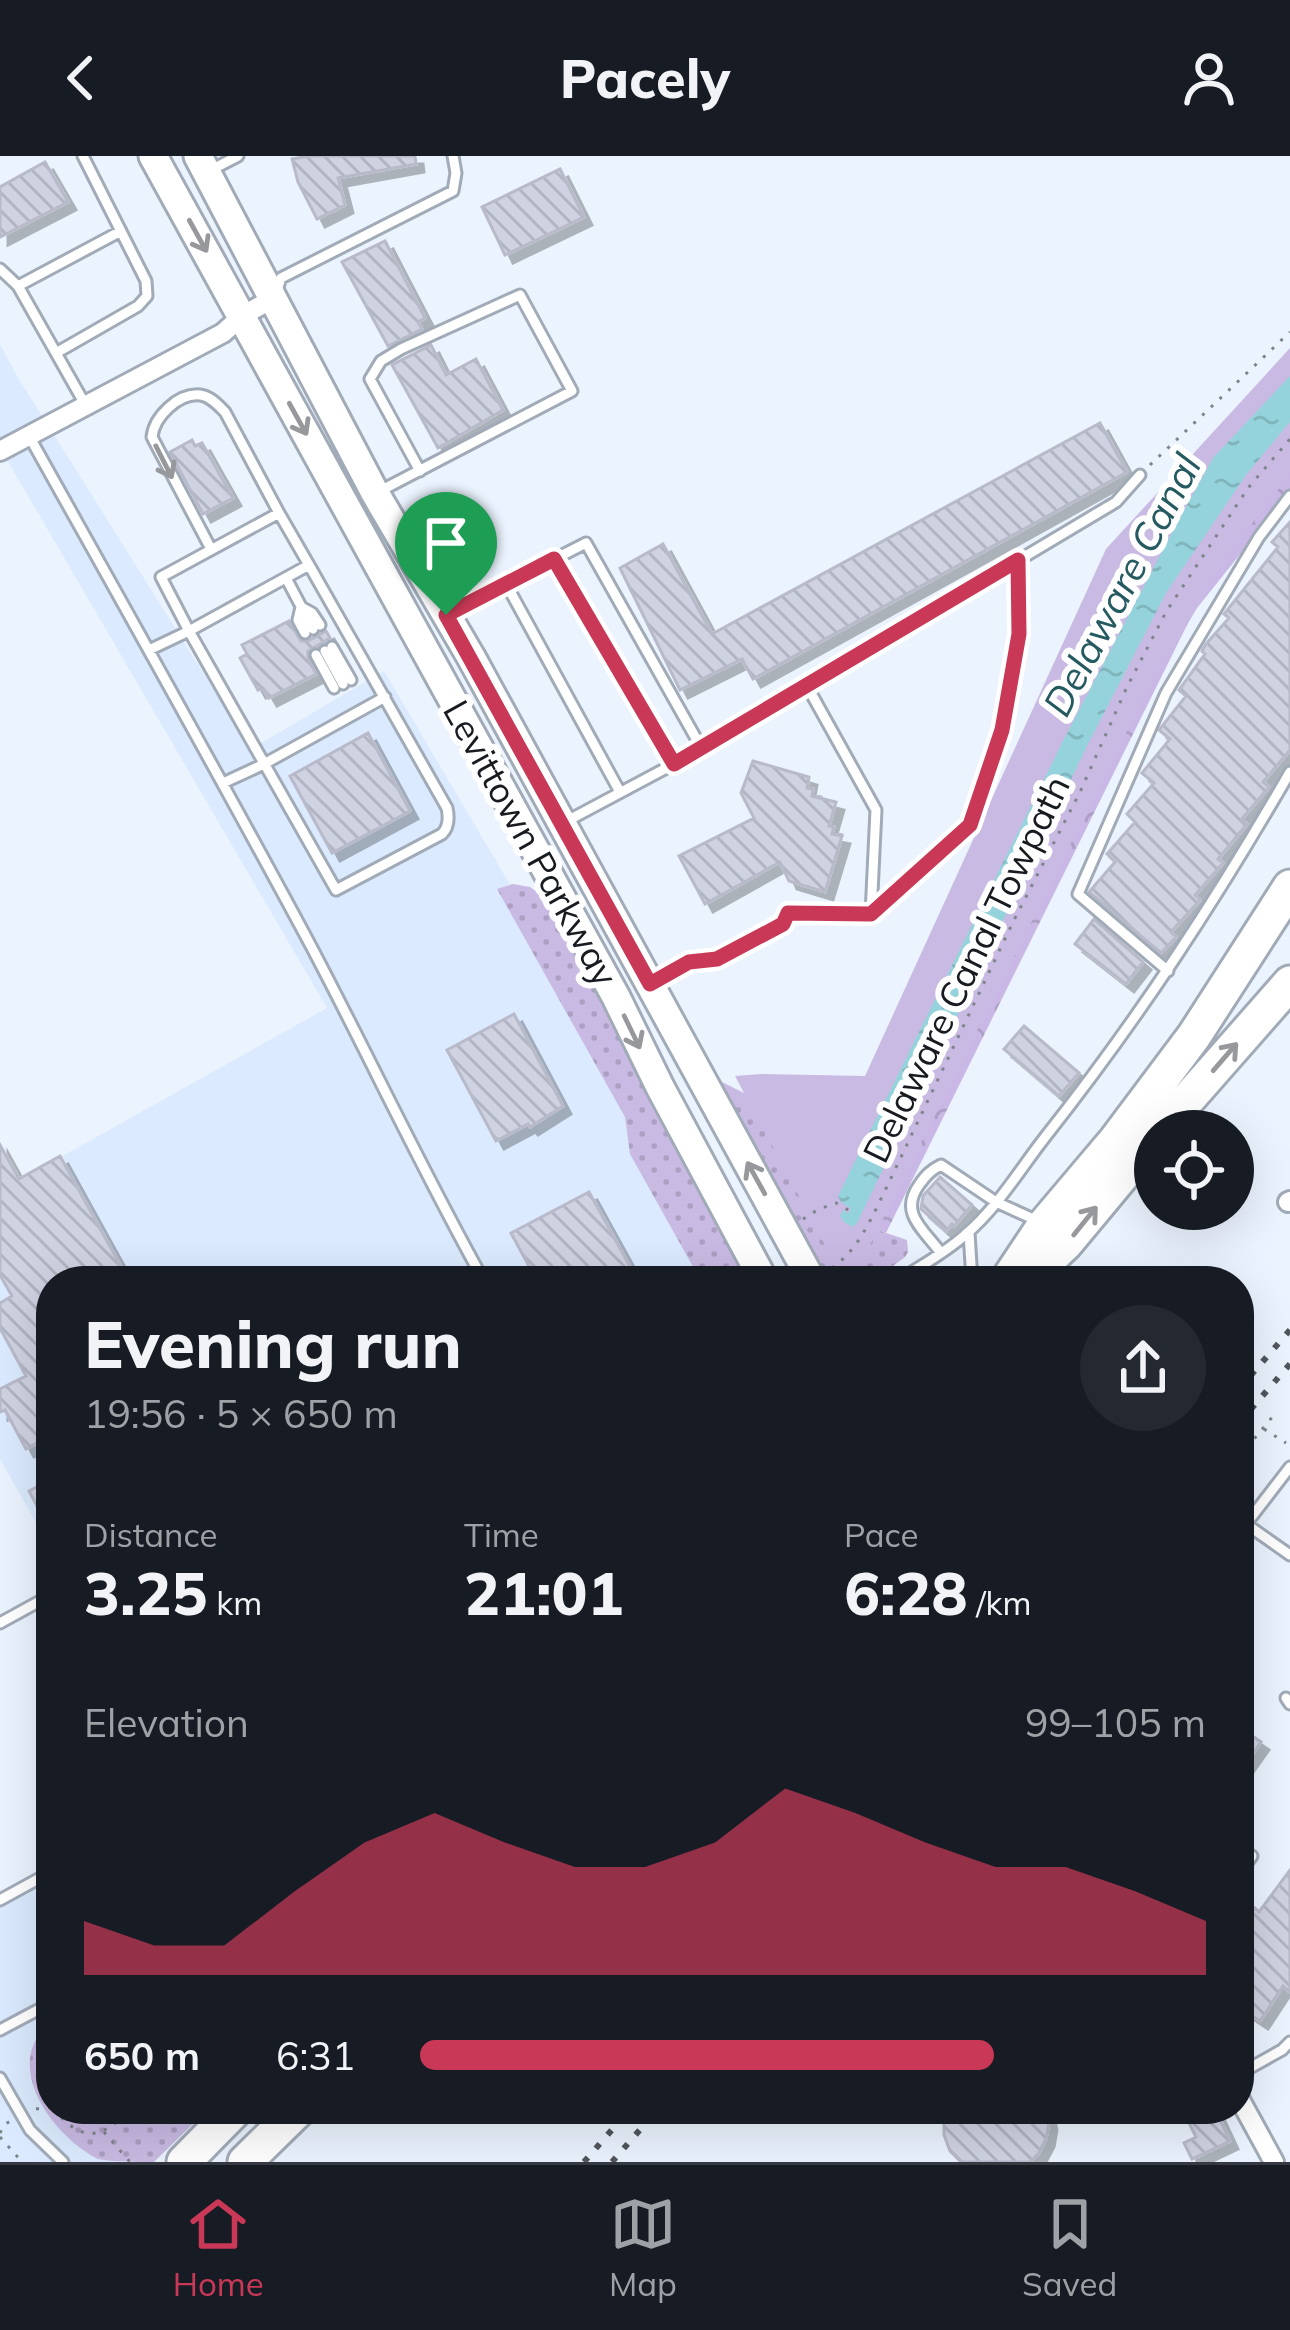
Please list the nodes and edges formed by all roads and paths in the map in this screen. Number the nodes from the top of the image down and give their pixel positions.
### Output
1 (83, 156) edge
2 (153, 156) edge
3 (238, 156) edge
4 (453, 156) edge
5 (202, 164) edge
6 (121, 231) junction
7 (0, 268) edge
8 (18, 286) junction
9 (126, 298) dead end
10 (274, 298) junction
11 (106, 309) dead end
12 (132, 310) junction
13 (242, 316) junction
14 (112, 321) junction
15 (81, 323) dead end
16 (62, 332) dead end
17 (1290, 332) edge
18 (88, 335) junction
19 (69, 345) junction
20 (56, 353) junction
21 (86, 406) junction
22 (29, 436) junction
23 (1290, 439) edge
24 (0, 452) edge
25 (420, 471) junction
26 (1140, 475) joint
27 (375, 493) junction
28 (1290, 496) edge
29 (279, 513) junction
30 (212, 549) junction
31 (554, 559) junction
32 (1018, 560) junction
33 (309, 566) junction
34 (286, 578) junction
35 (505, 583) junction
36 (301, 607) junction
37 (446, 615) junction
38 (189, 631) junction
39 (148, 650) junction
40 (324, 651) joint
41 (807, 686) junction
42 (386, 698) junction
43 (702, 749) junction
44 (264, 764) junction
45 (674, 764) junction
46 (1290, 772) edge
47 (223, 783) junction
48 (620, 793) junction
49 (562, 823) junction
50 (1290, 887) edge
51 (871, 914) junction
52 (1168, 970) junction
53 (1290, 983) edge
54 (650, 984) junction
55 (1178, 1110) edge
56 (1134, 1162) edge
57 (996, 1202) junction
58 (850, 1211) dead end
59 (802, 1220) dead end
60 (1045, 1224) junction
61 (969, 1232) junction
62 (941, 1253) junction
63 (476, 1266) edge
64 (756, 1266) edge
65 (814, 1266) edge
66 (834, 1266) edge
67 (921, 1266) edge
68 (971, 1266) edge
69 (1017, 1266) edge
70 (1042, 1266) edge
71 (1273, 1413) dead end
72 (1263, 1428) junction
73 (1254, 1439) edge
74 (1286, 1443) dead end
75 (1290, 1467) edge
76 (1254, 1514) edge
77 (1254, 1530) edge
78 (1290, 1555) edge
79 (36, 1603) edge
80 (0, 1623) edge
81 (36, 1880) edge
82 (0, 1900) edge
83 (36, 2011) edge
84 (0, 2030) edge
85 (1290, 2042) edge
86 (1254, 2066) edge
87 (0, 2078) edge
88 (5, 2124) dead end
89 (70, 2124) edge
90 (114, 2124) edge
91 (221, 2124) edge
92 (284, 2124) edge
93 (1253, 2124) edge
94 (104, 2132) junction
95 (0, 2135) edge
96 (15, 2155) junction
97 (8, 2162) edge
98 (22, 2162) edge
99 (63, 2162) edge
100 (130, 2162) edge
101 (184, 2162) edge
102 (245, 2162) edge
103 (1274, 2162) edge

1 - 6 lane
2 -> 13 main road, Levittown Parkway
3 - 5 lane
4 - 10 lane
5 - 10 main road, Levittown Parkway
6 - 8 lane
6 - 12 lane
7 - 8 lane
8 - 20 lane
9 - 12 lane
10 - 13 street
10 - 27 main road, Levittown Parkway
11 - 14 lane
12 - 14 lane
13 - 21 street
13 -> 64 main road, Levittown Parkway
14 - 18 lane
15 - 18 lane
16 - 19 lane
17 - 26 path
18 - 19 lane
19 - 20 lane
20 - 21 lane
21 - 22 street
22 - 24 street
22 - 39 lane
23 - 66 path, Delaware Canal Towpath
25 - 25 lane
25 - 27 lane
26 - 32 lane
27 - 37 main road, Levittown Parkway
28 - 52 lane
29 - 30 lane
29 -> 30 lane
29 - 33 lane
30 - 38 lane
31 - 35 lane
31 - 43 lane
31 - 45 lane
32 - 41 lane
32 - 51 lane
33 - 34 lane
33 - 42 lane
34 - 36 lane
34 - 38 lane
35 - 37 lane
35 - 48 lane
36 - 36 lane
37 - 49 main road, Levittown Parkway
38 - 39 lane
38 - 44 lane
39 - 47 lane
40 - 40 lane
41 - 43 lane
41 - 51 lane
42 - 44 lane
42 - 44 lane
43 - 45 lane
44 - 47 lane
45 - 48 lane
46 - 52 lane
47 - 63 lane
48 - 49 lane
49 - 54 main road, Levittown Parkway
50 - 60 highway
51 - 54 lane
52 - 57 lane
55 -> 53 highway
65 -> 54 main road, Levittown Parkway
70 -> 56 highway
57 - 60 lane
57 - 61 lane
57 - 62 lane
58 - 59 path
60 - 69 highway
61 - 62 lane
61 - 68 lane
62 - 67 lane
71 - 72 path
72 - 73 path
72 - 74 path
75 - 76 lane
77 - 78 lane
79 - 80 lane
81 - 82 lane
83 - 84 lane
85 - 86 lane
87 - 99 lane
88 - 95 path
89 - 94 path
90 - 94 path
91 - 101 highway
92 - 102 highway
93 - 103 street
94 - 100 path
95 - 96 path
96 - 97 path
96 - 98 path

